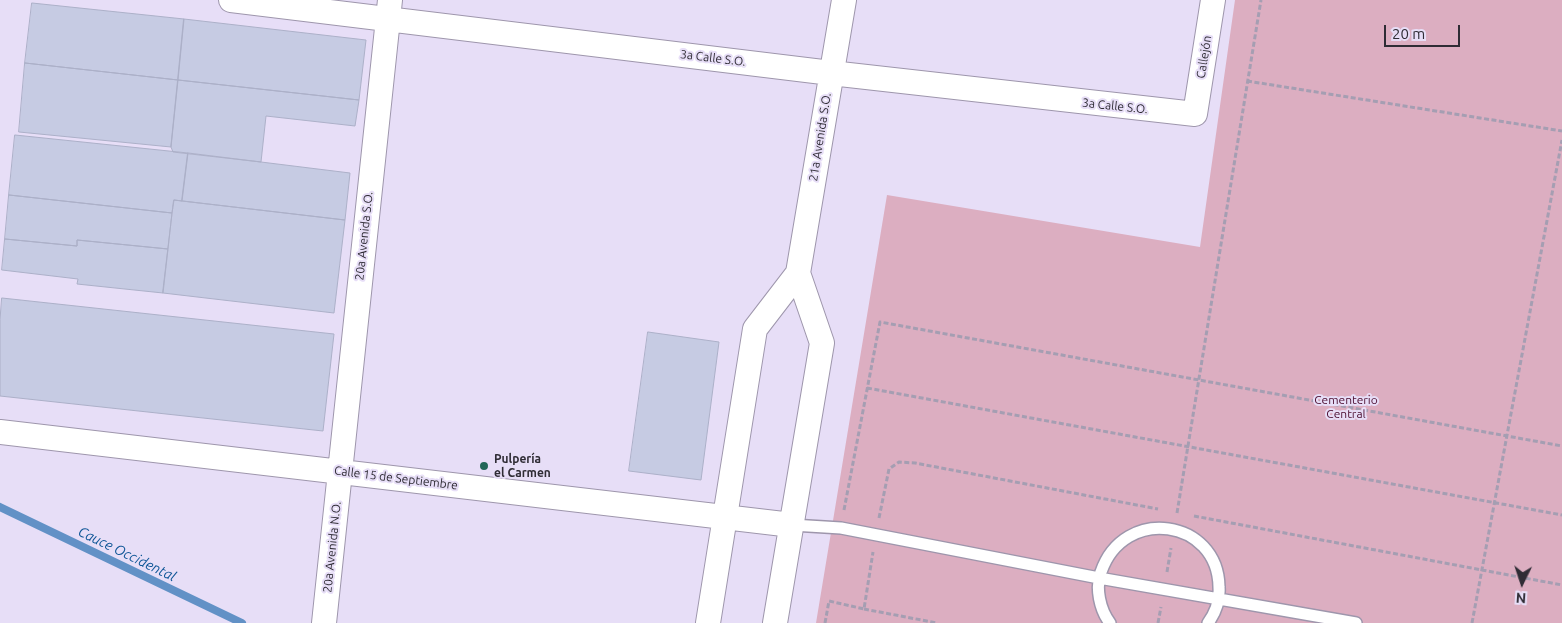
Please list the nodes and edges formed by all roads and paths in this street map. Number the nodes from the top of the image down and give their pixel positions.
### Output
1 (231, 0) edge
2 (844, 0) edge
3 (1213, 0) edge
4 (1261, 0) edge
5 (388, 10) edge
6 (831, 72) junction
7 (1248, 81) junction
8 (1194, 114) joint
9 (1562, 131) edge
10 (1562, 140) edge
11 (798, 273) junction
12 (1199, 380) junction
13 (867, 388) junction
14 (0, 432) edge
15 (1507, 436) junction
16 (1188, 446) junction
17 (1562, 446) edge
18 (340, 472) junction
19 (1494, 503) junction
20 (1562, 515) edge
21 (724, 517) junction
22 (792, 525) junction
23 (841, 528) junction
24 (1174, 530) junction
25 (876, 536) junction
26 (1098, 578) junction
27 (1220, 598) junction
28 (864, 609) junction
29 (324, 623) edge
30 (708, 623) edge
31 (775, 623) edge
32 (824, 623) edge
33 (937, 623) edge
34 (1110, 623) edge
35 (1208, 623) edge
36 (1356, 623) edge
37 (1472, 623) edge

1 - 5 street, 3a Calle S.O.
2 - 6 street, 21a Avenida S.O.
3 - 8 street, Callejón
4 - 7 path
5 - 6 street, 3a Calle S.O.
5 - 18 street, 20a Avenida S.O.
6 - 8 street, 3a Calle S.O.
6 - 11 street, 21a Avenida S.O.
7 - 9 path
7 - 12 path
10 - 15 path
11 - 21 street, 21a Avenida S.O.
11 - 22 street, 21a Avenida S.O.
12 - 13 path
12 - 15 path
12 - 16 path
13 - 16 path
13 - 23 path
14 - 18 street, Calle 15 de Septiembre
15 - 17 path
15 - 19 path
16 - 19 path
16 - 24 path
18 - 21 street, Calle 15 de Septiembre
18 - 29 street, 20a Avenida N.O.
19 - 20 path
19 - 37 path
21 - 22 street, Calle 15 de Septiembre
21 - 30 street, 21a Avenida S.O.
22 - 23 lane
22 - 31 street, 21a Avenida S.O.
23 - 25 lane
24 - 26 lane
24 - 27 lane
25 - 26 lane
25 - 28 path
26 - 27 lane
26 - 34 lane
27 - 35 lane
27 - 36 lane
28 - 32 path
28 - 33 path

